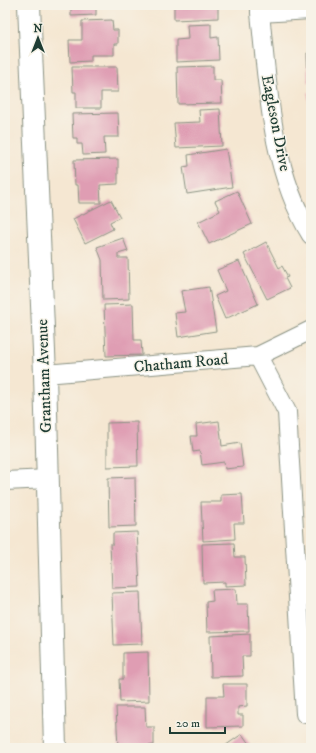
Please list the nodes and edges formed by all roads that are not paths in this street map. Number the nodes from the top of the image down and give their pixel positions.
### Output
1 (29, 5) edge
2 (260, 9) edge
3 (311, 10) edge
4 (311, 235) edge
5 (311, 330) edge
6 (258, 356) junction
7 (45, 374) junction
8 (48, 479) junction
9 (5, 481) edge
10 (311, 714) edge
11 (55, 748) edge

1 - 7 street, Grantham Avenue
2 - 3 street
2 - 4 street, Eagleson Drive
5 - 6 street, Chatham Road
6 - 7 street, Chatham Road
6 - 10 street
7 - 8 street, Grantham Avenue
8 - 9 street
8 - 11 street, Grantham Avenue

